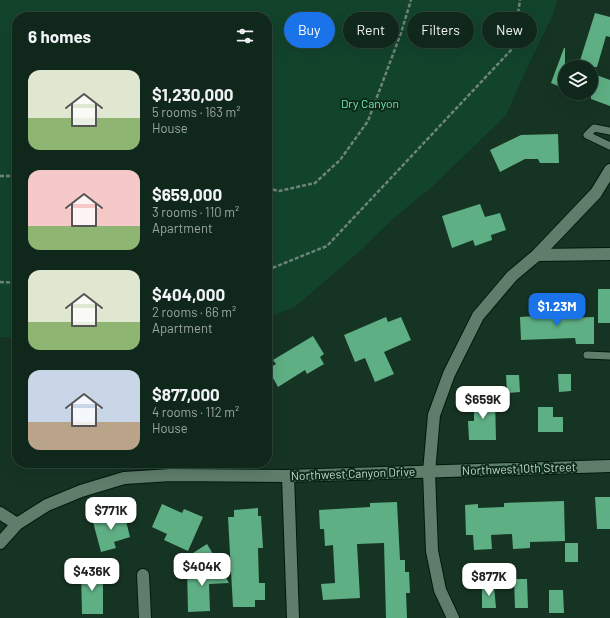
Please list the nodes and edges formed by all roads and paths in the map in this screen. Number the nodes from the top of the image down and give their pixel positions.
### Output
1 (411, 0) edge
2 (520, 0) edge
3 (610, 131) edge
4 (610, 146) edge
5 (610, 170) edge
6 (0, 176) edge
7 (12, 176) edge
8 (272, 189) edge
9 (610, 254) edge
10 (537, 256) junction
11 (272, 268) edge
12 (0, 282) edge
13 (12, 283) edge
14 (586, 355) dead end
15 (610, 356) edge
16 (610, 466) edge
17 (429, 472) junction
18 (288, 476) junction
19 (0, 513) edge
20 (17, 524) junction
21 (0, 543) edge
22 (144, 575) dead end
23 (145, 618) edge
24 (293, 618) edge
25 (453, 618) edge

1 - 8 path
2 - 11 path
3 - 4 lane
5 - 10 street, Northwest Canyon Drive
6 - 7 path
9 - 10 street
10 - 17 street, Northwest Canyon Drive
12 - 13 path
14 - 15 lane
16 - 17 street, Northwest 10th Street
17 - 18 street, Northwest Canyon Drive
17 - 25 street
18 - 20 street, Northwest Canyon Drive
18 - 24 street
19 - 20 street
20 - 21 street, Northwest Canyon Drive
22 - 23 street

